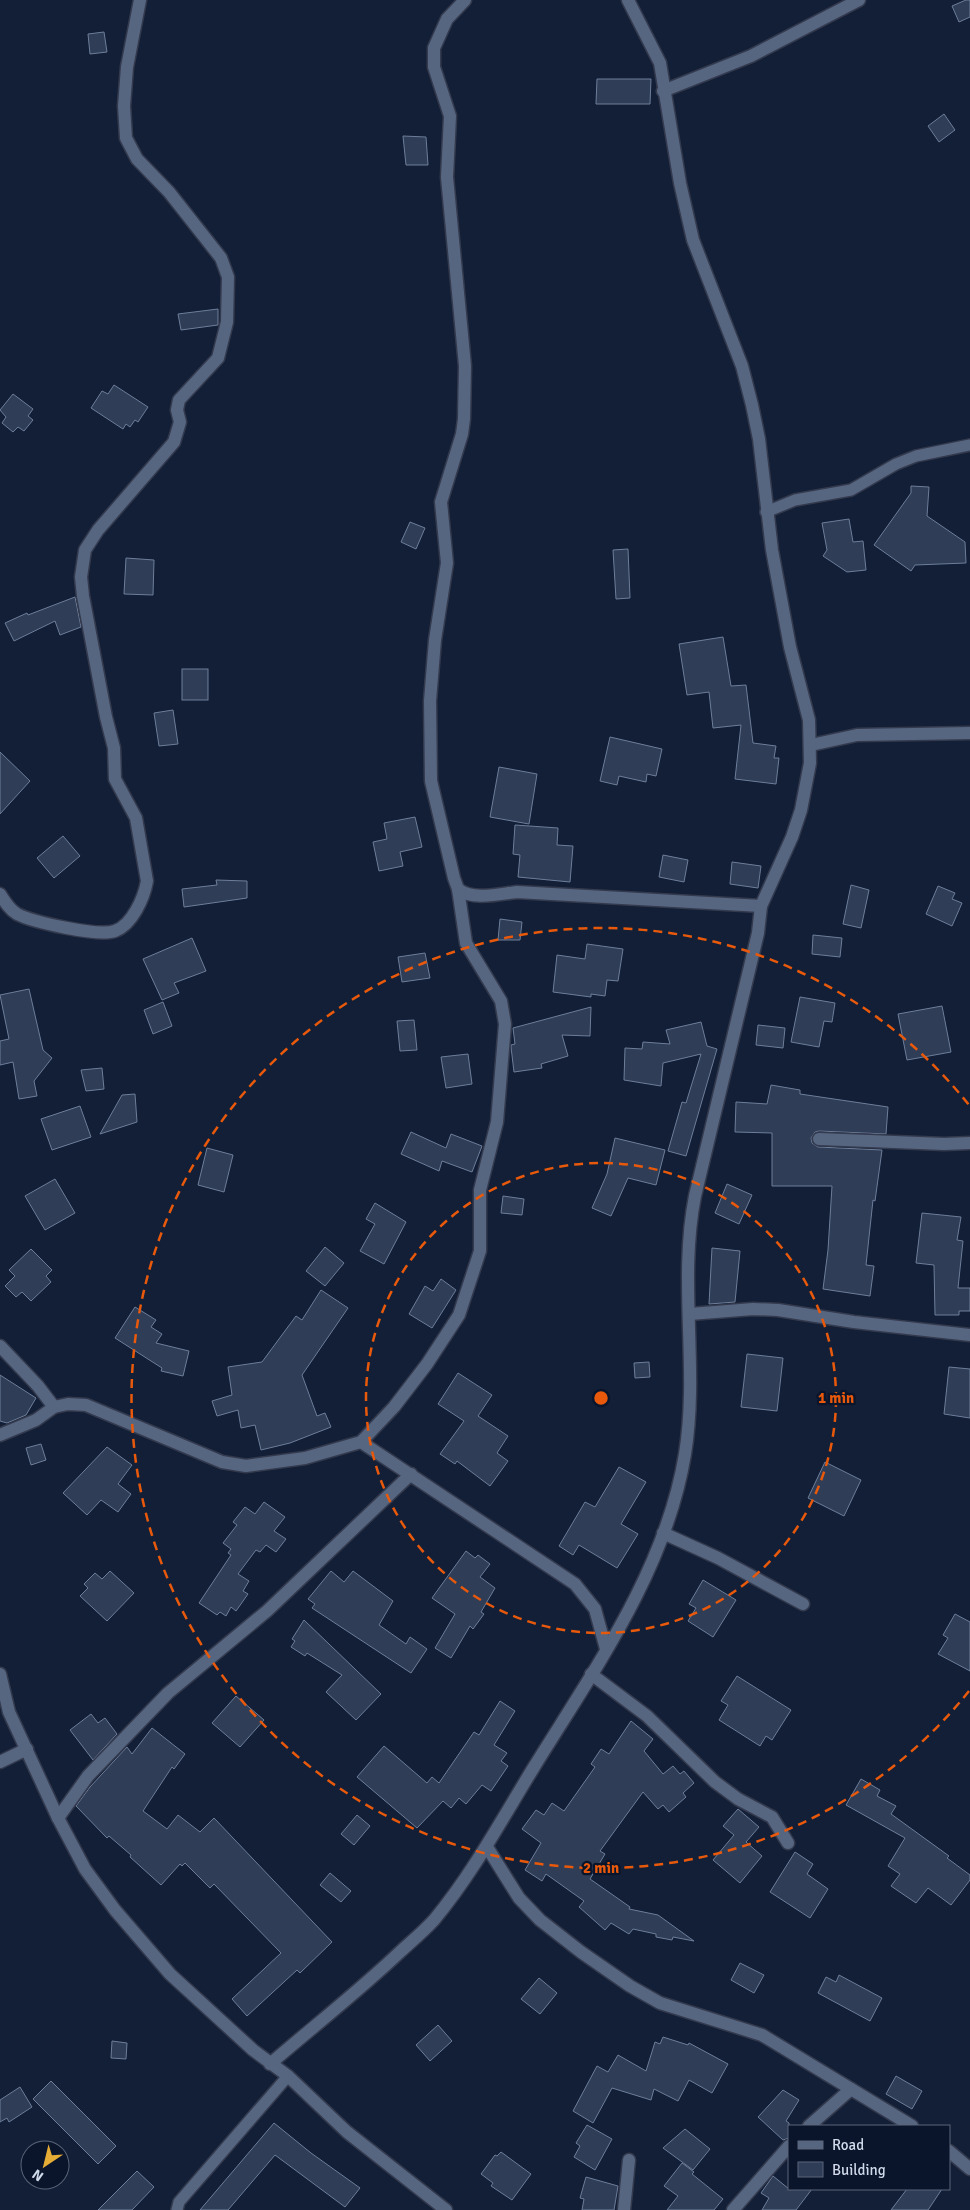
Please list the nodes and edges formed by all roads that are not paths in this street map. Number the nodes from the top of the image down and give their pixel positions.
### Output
1 (140, 0) edge
2 (465, 0) edge
3 (628, 0) edge
4 (860, 0) edge
5 (663, 91) junction
6 (970, 445) edge
7 (766, 512) junction
8 (970, 733) edge
9 (811, 745) junction
10 (458, 889) junction
11 (0, 894) edge
12 (762, 906) junction
13 (819, 1139) dead end
14 (970, 1143) edge
15 (690, 1314) junction
16 (970, 1335) edge
17 (0, 1346) edge
18 (54, 1407) junction
19 (0, 1435) edge
20 (361, 1442) junction
21 (411, 1474) junction
22 (663, 1533) junction
23 (803, 1604) dead end
24 (606, 1649) junction
25 (0, 1674) edge
26 (591, 1674) junction
27 (27, 1749) junction
28 (0, 1762) edge
29 (58, 1818) junction
30 (788, 1843) dead end
31 (487, 1847) junction
32 (270, 2064) junction
33 (288, 2076) junction
34 (852, 2089) junction
35 (810, 2125) edge
36 (910, 2125) edge
37 (788, 2147) edge
38 (950, 2152) edge
39 (629, 2160) dead end
40 (970, 2169) edge
41 (176, 2210) edge
42 (446, 2210) edge
43 (624, 2210) edge
44 (732, 2210) edge

1 - 11 street
2 - 10 street
3 - 5 street
4 - 5 street
5 - 7 street
6 - 7 lane
7 - 9 street
8 - 9 street
9 - 12 street
10 - 12 street
10 - 20 street
12 - 15 street
13 - 14 street
15 - 16 street
15 - 22 street
17 - 18 street
18 - 19 street
18 - 20 street
20 - 21 street
21 - 24 street
21 - 29 street
22 - 23 street
22 - 24 street
24 - 26 street
25 - 27 street
26 - 30 street
26 - 31 street
27 - 28 street
27 - 29 street
29 - 32 street
31 - 32 street
31 - 34 street
32 - 33 street
33 - 41 lane
33 - 42 street
34 - 35 street
34 - 36 street
37 - 44 street
38 - 40 street
39 - 43 street

